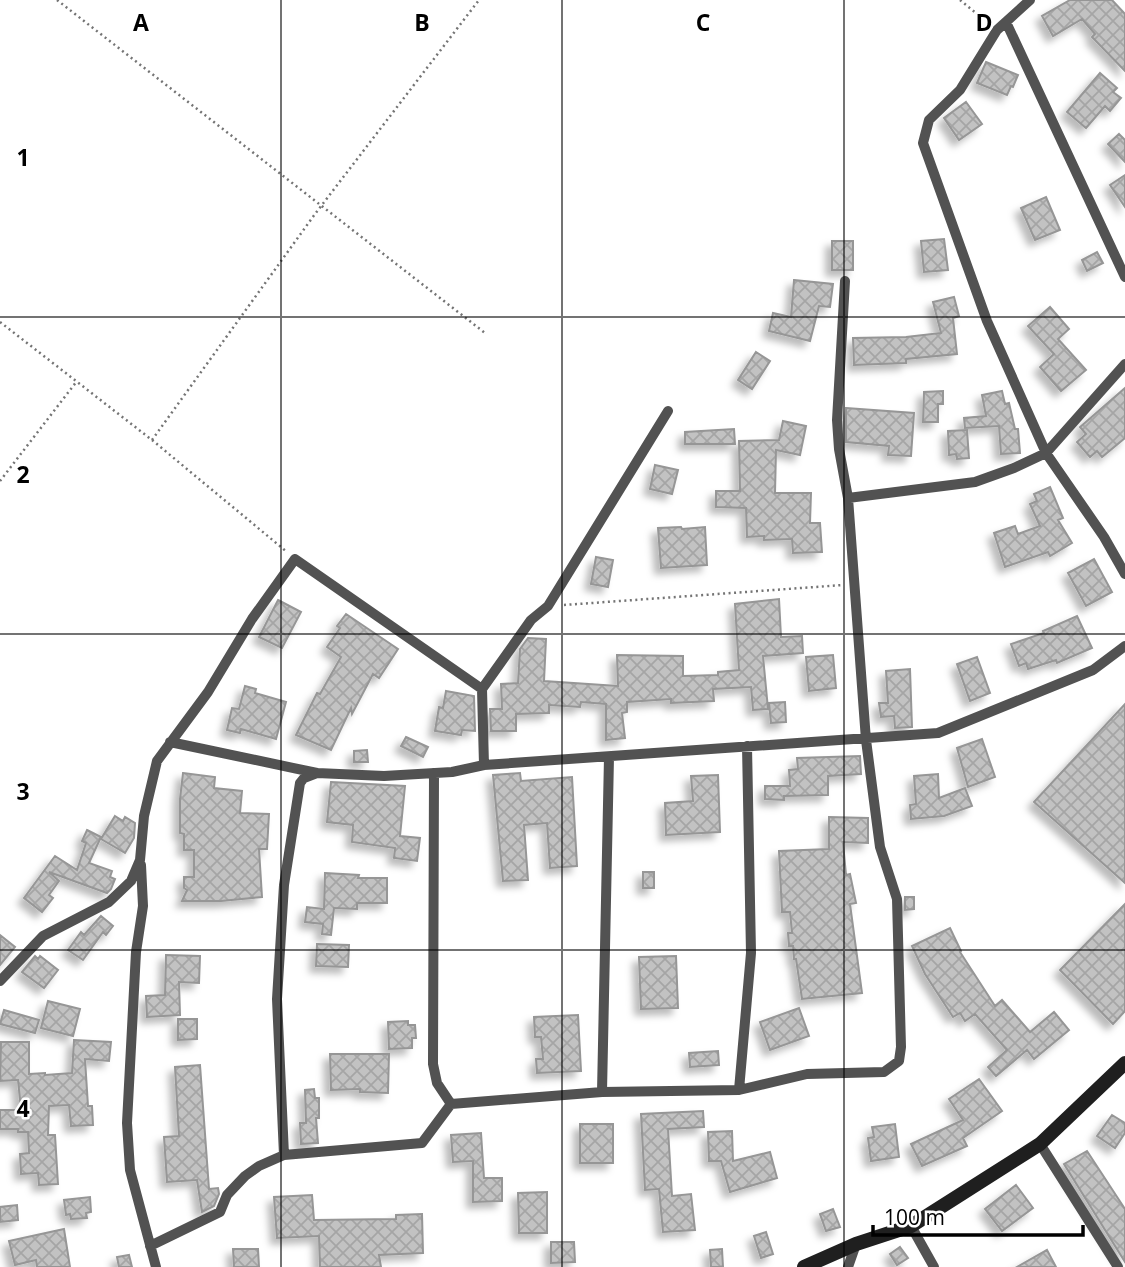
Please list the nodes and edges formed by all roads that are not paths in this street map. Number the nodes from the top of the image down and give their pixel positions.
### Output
1 (1030, 0) edge
2 (1002, 26) junction
3 (1125, 277) edge
4 (845, 281) dead end
5 (1125, 364) edge
6 (668, 411) dead end
7 (1046, 453) junction
8 (848, 498) junction
9 (1125, 574) edge
10 (1125, 646) edge
11 (482, 689) junction
12 (866, 740) junction
13 (170, 742) junction
14 (747, 746) junction
15 (608, 757) junction
16 (484, 765) junction
17 (317, 772) junction
18 (434, 773) junction
19 (140, 860) junction
20 (0, 981) edge
21 (1125, 1063) edge
22 (739, 1090) junction
23 (602, 1092) junction
24 (451, 1104) junction
25 (1040, 1143) junction
26 (284, 1155) junction
27 (911, 1226) junction
28 (856, 1244) junction
29 (150, 1246) junction
30 (156, 1267) edge
31 (804, 1267) edge
32 (848, 1267) edge
33 (934, 1267) edge
34 (1118, 1267) edge

1 - 2 street
2 - 3 street
2 - 7 street
4 - 8 street
5 - 7 street
6 - 11 street
7 - 8 street
7 - 9 street
8 - 12 street
10 - 12 street
11 - 13 street
11 - 16 street
12 - 14 street
12 - 22 street
13 - 17 street
13 - 19 street
14 - 15 street
14 - 22 street
15 - 16 street
15 - 23 street
16 - 18 street
17 - 18 street
17 - 26 street
18 - 24 street
19 - 20 street
19 - 29 street
21 - 25 street
22 - 23 street
23 - 24 street
24 - 26 street
25 - 27 street
25 - 34 street
26 - 29 street
27 - 28 street
27 - 33 street
28 - 31 street
28 - 32 street
29 - 30 street

